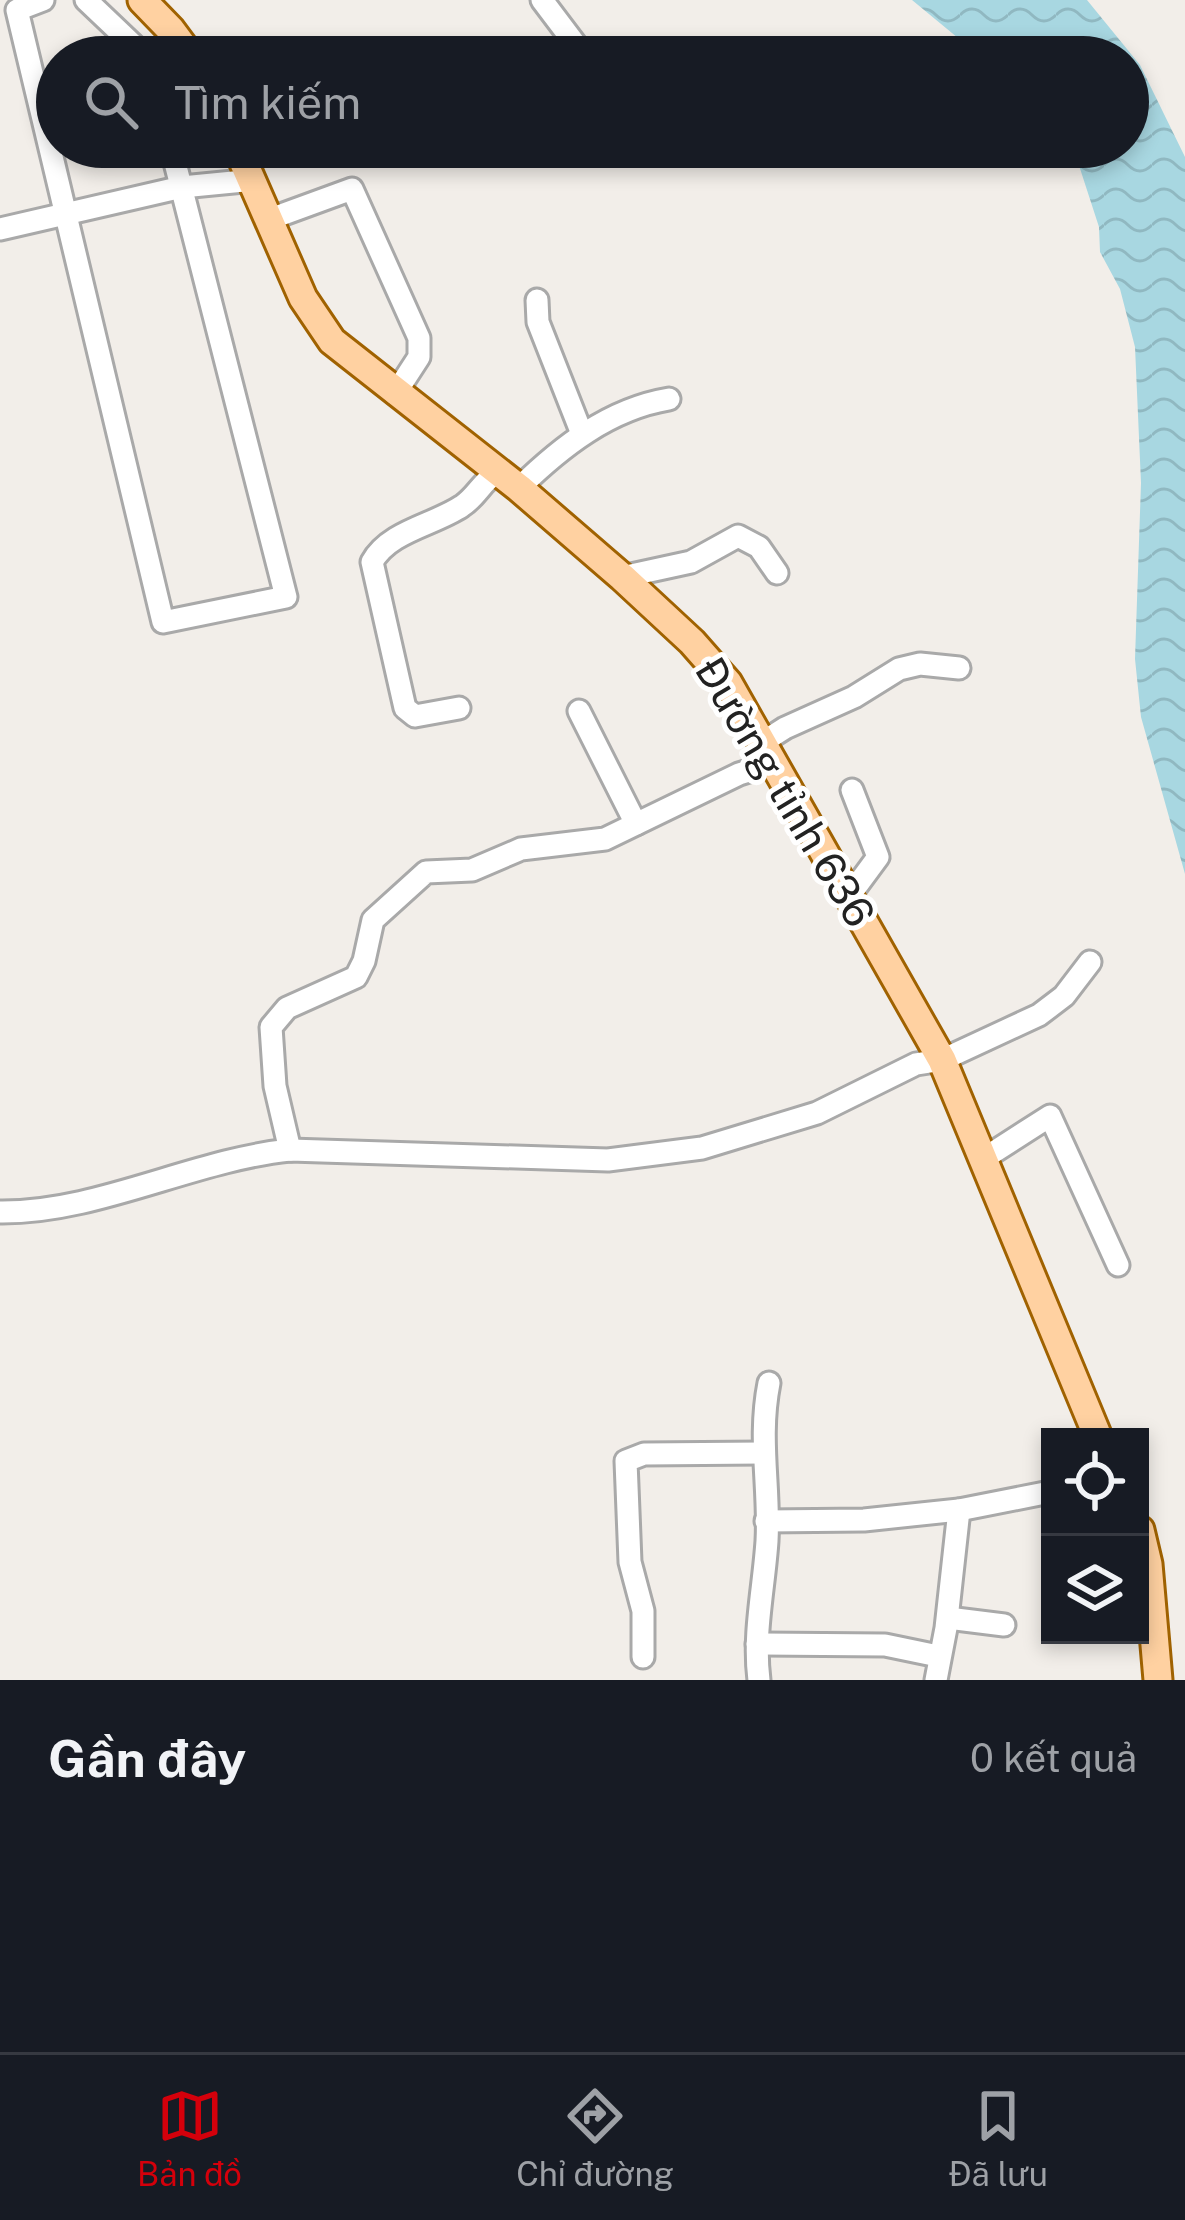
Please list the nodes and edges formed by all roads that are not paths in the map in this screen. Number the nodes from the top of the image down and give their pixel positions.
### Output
1 (43, 0) edge
2 (86, 0) edge
3 (542, 0) edge
4 (152, 3) edge
5 (124, 36) edge
6 (176, 36) edge
7 (569, 36) edge
8 (36, 92) edge
9 (53, 168) edge
10 (177, 168) edge
11 (248, 168) edge
12 (254, 180) junction
13 (182, 187) junction
14 (64, 214) junction
15 (270, 219) junction
16 (0, 229) edge
17 (537, 300) dead end
18 (395, 394) junction
19 (668, 400) dead end
20 (582, 434) junction
21 (507, 480) junction
22 (777, 573) dead end
23 (622, 577) junction
24 (959, 668) dead end
25 (459, 708) dead end
26 (579, 711) dead end
27 (769, 753) junction
28 (852, 790) dead end
29 (636, 824) junction
30 (850, 895) junction
31 (1090, 962) dead end
32 (943, 1060) junction
33 (290, 1150) junction
34 (983, 1159) junction
35 (0, 1212) edge
36 (1118, 1265) dead end
37 (769, 1383) dead end
38 (1094, 1428) edge
39 (761, 1453) junction
40 (1041, 1494) edge
41 (959, 1510) junction
42 (766, 1521) junction
43 (1141, 1536) edge
44 (948, 1618) junction
45 (1004, 1624) dead end
46 (757, 1644) junction
47 (938, 1656) junction
48 (643, 1657) dead end
49 (759, 1680) edge
50 (936, 1680) edge
51 (1158, 1680) edge

1 - 8 street
2 - 5 street
3 - 7 street
4 - 6 main road
9 - 14 street
10 - 13 street
11 - 12 main road, Đường tỉnh 636
12 - 13 street
12 - 15 main road, Đường tỉnh 636
13 - 14 street
13 - 14 street
14 - 16 street
15 - 18 main road, Đường tỉnh 636
15 - 18 street
17 - 20 street
18 - 21 main road, Đường tỉnh 636
19 - 20 street
20 - 21 street
21 - 23 main road, Đường tỉnh 636
21 - 25 street
22 - 23 street
23 - 27 main road, Đường tỉnh 636
24 - 27 street
26 - 29 street
27 - 29 street
27 - 30 main road, Đường tỉnh 636
28 - 30 street
29 - 33 street
30 - 32 main road, Đường tỉnh 636
31 - 32 street
32 - 33 street
32 - 34 main road, Đường tỉnh 636
33 - 35 street
34 - 36 street
34 - 38 main road, Đường tỉnh 636
37 - 39 street
39 - 42 street
39 - 48 street
40 - 41 street
41 - 42 street
41 - 44 street
42 - 46 street
43 - 51 main road
44 - 45 street
44 - 47 street
46 - 47 street
46 - 49 street
47 - 50 street

